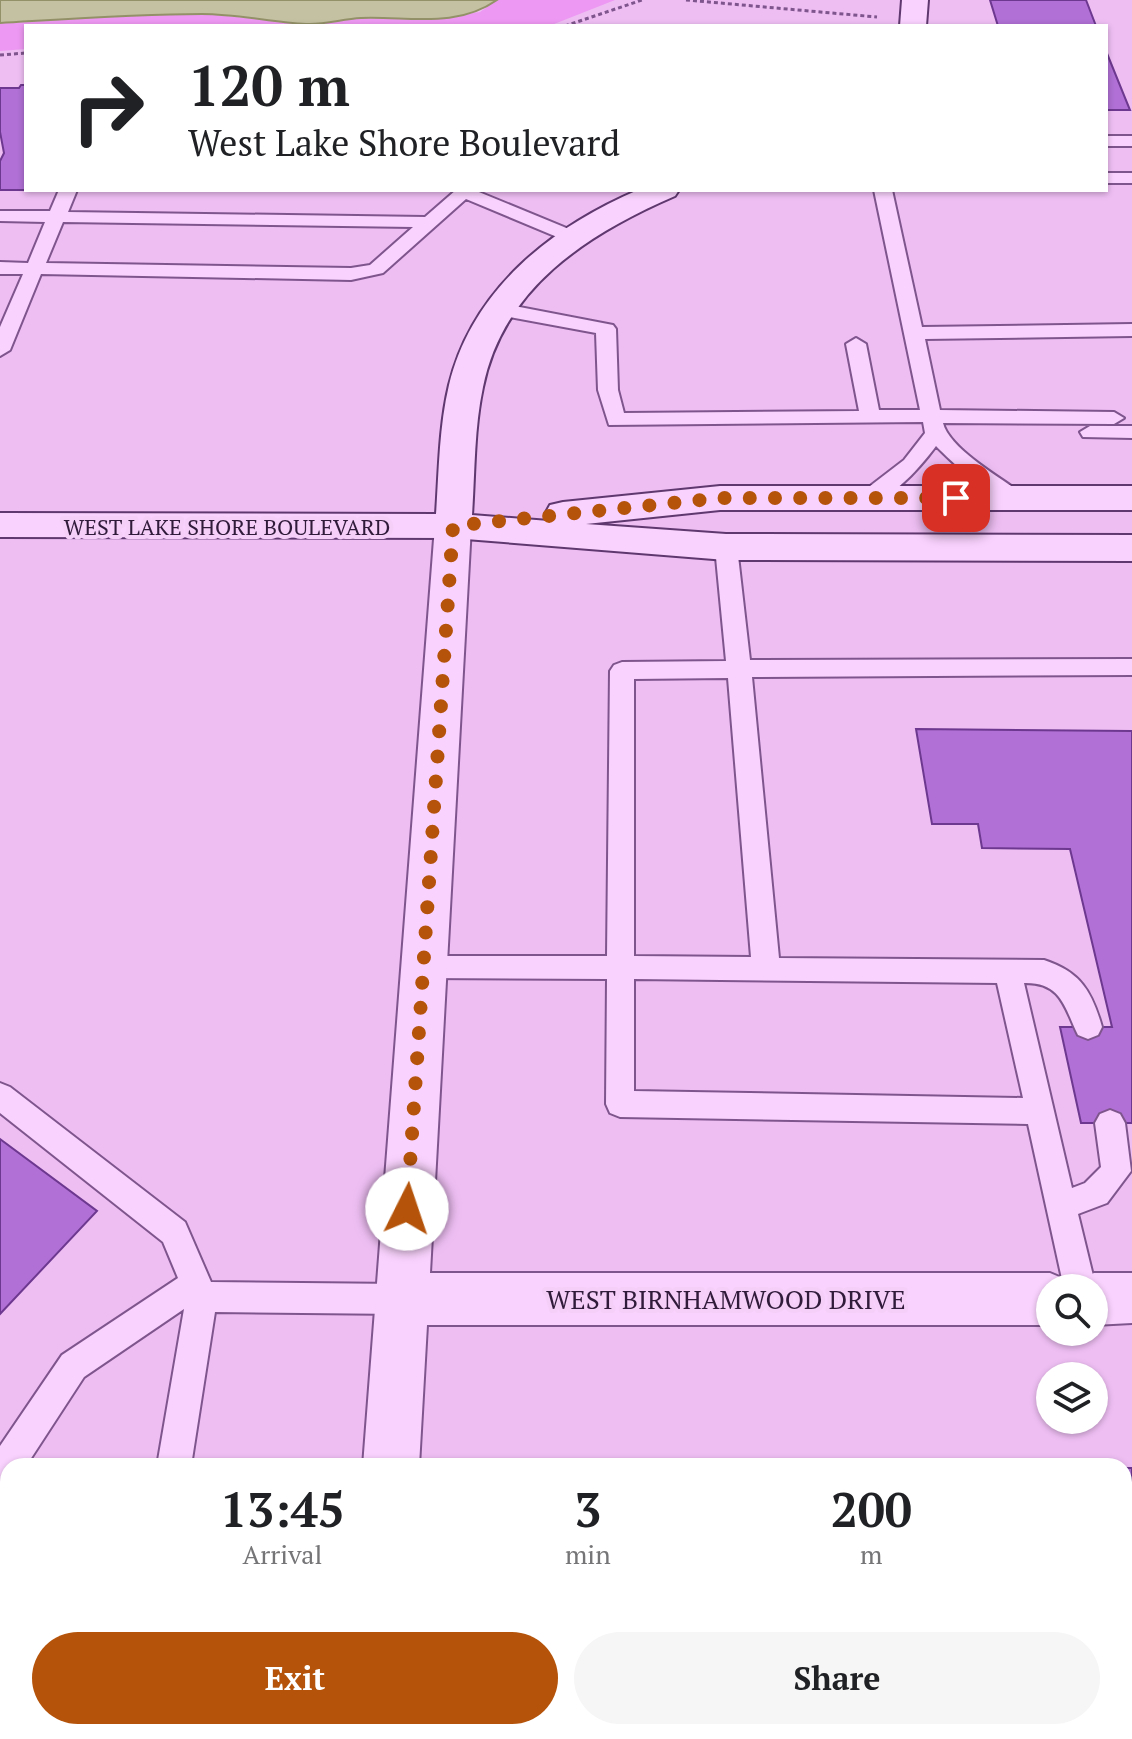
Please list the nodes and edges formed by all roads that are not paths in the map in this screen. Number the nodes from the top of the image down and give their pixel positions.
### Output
1 (1108, 141) edge
2 (1132, 141) edge
3 (1108, 178) edge
4 (1132, 178) edge
5 (67, 192) edge
6 (461, 192) edge
7 (464, 192) edge
8 (649, 192) edge
9 (883, 192) edge
10 (0, 216) edge
11 (56, 217) junction
12 (430, 222) junction
13 (575, 238) junction
14 (0, 268) edge
15 (33, 268) junction
16 (499, 309) junction
17 (1132, 330) edge
18 (913, 333) junction
19 (856, 344) dead end
20 (0, 350) edge
21 (1110, 410) dead end
22 (870, 416) junction
23 (931, 416) junction
24 (1132, 432) edge
25 (869, 498) junction
26 (1014, 498) junction
27 (1132, 498) edge
28 (0, 525) edge
29 (453, 526) junction
30 (726, 547) junction
31 (1132, 548) edge
32 (1132, 667) edge
33 (739, 669) junction
34 (621, 966) junction
35 (423, 967) junction
36 (766, 969) junction
37 (1008, 972) junction
38 (1088, 1027) dead end
39 (0, 1096) edge
40 (1040, 1111) junction
41 (1110, 1123) dead end
42 (1062, 1206) junction
43 (1077, 1274) edge
44 (202, 1297) junction
45 (1132, 1298) edge
46 (401, 1299) junction
47 (1036, 1299) edge
48 (1108, 1299) edge
49 (12, 1458) edge
50 (175, 1458) edge
51 (391, 1458) edge

1 - 2 lane
3 - 4 lane
5 - 11 lane
6 - 12 lane
7 - 13 lane
8 - 13 street
9 - 18 lane
10 - 11 lane
11 - 12 lane
11 - 15 lane
12 - 15 lane
13 - 16 street
14 - 15 lane
15 - 20 lane
16 - 22 lane
16 - 29 street
17 - 18 lane
18 - 23 lane
19 - 22 lane
21 - 23 lane
22 - 23 lane
23 - 24 lane
23 - 25 lane
23 - 26 lane
25 - 26 street, WEST LAKE SHORE BOULEVARD
25 - 29 street, WEST LAKE SHORE BOULEVARD
26 - 27 street, WEST LAKE SHORE BOULEVARD
28 - 29 street, WEST LAKE SHORE BOULEVARD
29 - 30 street, WEST LAKE SHORE BOULEVARD
29 - 35 street
30 - 31 street, WEST LAKE SHORE BOULEVARD
30 - 33 lane
32 - 33 lane
33 - 34 lane
33 - 36 lane
34 - 35 lane
34 - 36 lane
34 - 40 lane
35 - 46 street
36 - 37 lane
37 - 38 lane
37 - 40 lane
39 - 44 lane
40 - 42 lane
41 - 42 lane
42 - 43 lane
44 - 46 lane
44 - 49 lane
44 - 50 lane
45 - 48 street
46 - 47 street, WEST BIRNHAMWOOD DRIVE
46 - 51 street

